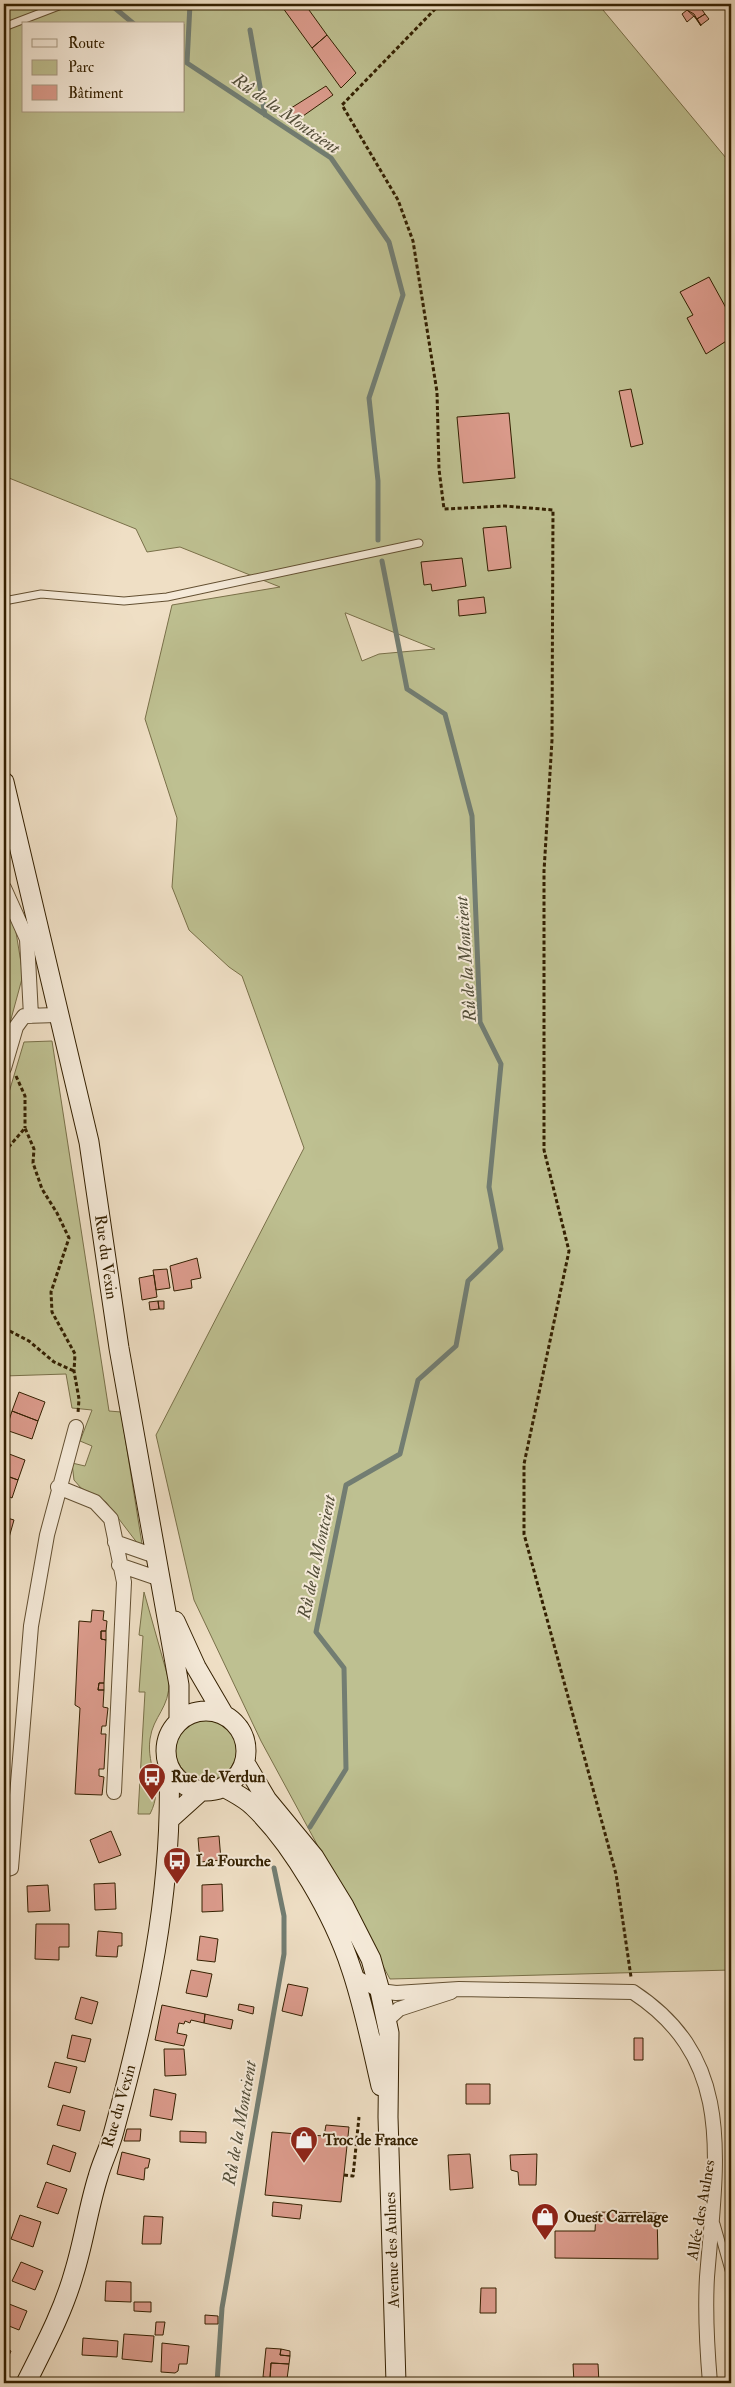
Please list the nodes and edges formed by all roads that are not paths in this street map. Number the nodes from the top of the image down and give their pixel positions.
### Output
1 (64, 4) edge
2 (4, 27) edge
3 (419, 543) dead end
4 (4, 601) edge
5 (4, 782) edge
6 (4, 888) edge
7 (27, 919) junction
8 (57, 1015) junction
9 (31, 1016) junction
10 (9, 1069) edge
11 (76, 1427) road end
12 (58, 1487) junction
13 (115, 1542) junction
14 (155, 1556) junction
15 (120, 1565) junction
16 (162, 1588) junction
17 (224, 1715) junction
18 (179, 1721) junction
19 (245, 1763) junction
20 (169, 1767) junction
21 (224, 1787) junction
22 (201, 1791) junction
23 (114, 1792) dead end
24 (171, 1818) junction
25 (4, 1870) edge
26 (354, 1976) junction
27 (458, 1989) junction
28 (380, 1991) junction
29 (387, 2020) junction
30 (686, 2022) dead end
31 (388, 2117) junction
32 (729, 2148) dead end
33 (715, 2224) junction
34 (731, 2268) edge
35 (731, 2277) edge
36 (26, 2383) edge
37 (396, 2383) edge
38 (710, 2383) edge

1 - 2 lane
3 - 4 lane
5 - 7 main road, Rue du Vexin
6 - 7 street
7 - 8 main road, Rue du Vexin
7 - 9 street
8 - 9 street
8 - 14 main road, Rue du Vexin
9 - 10 street
11 - 12 street
12 - 13 street
12 - 25 street
13 - 14 street
13 - 15 street
14 - 16 main road, Rue du Vexin
15 - 16 street
15 - 23 street
16 - 17 main road
16 - 18 main road
17 - 18 main road
17 - 19 main road
18 - 20 main road
19 - 21 main road
19 - 28 main road
20 - 22 main road
20 - 24 main road, Rue du Vexin
21 - 22 main road
21 - 26 main road
22 - 24 main road
24 - 36 main road, Rue du Vexin
26 - 28 street
26 - 31 main road
27 - 28 street
27 - 29 street
27 - 30 street
28 - 29 main road
29 - 31 main road
31 - 37 main road, Avenue des Aulnes
32 - 33 street, Allée des Aulnes
33 - 34 lane
33 - 38 street, Allée des Aulnes
34 - 35 lane

